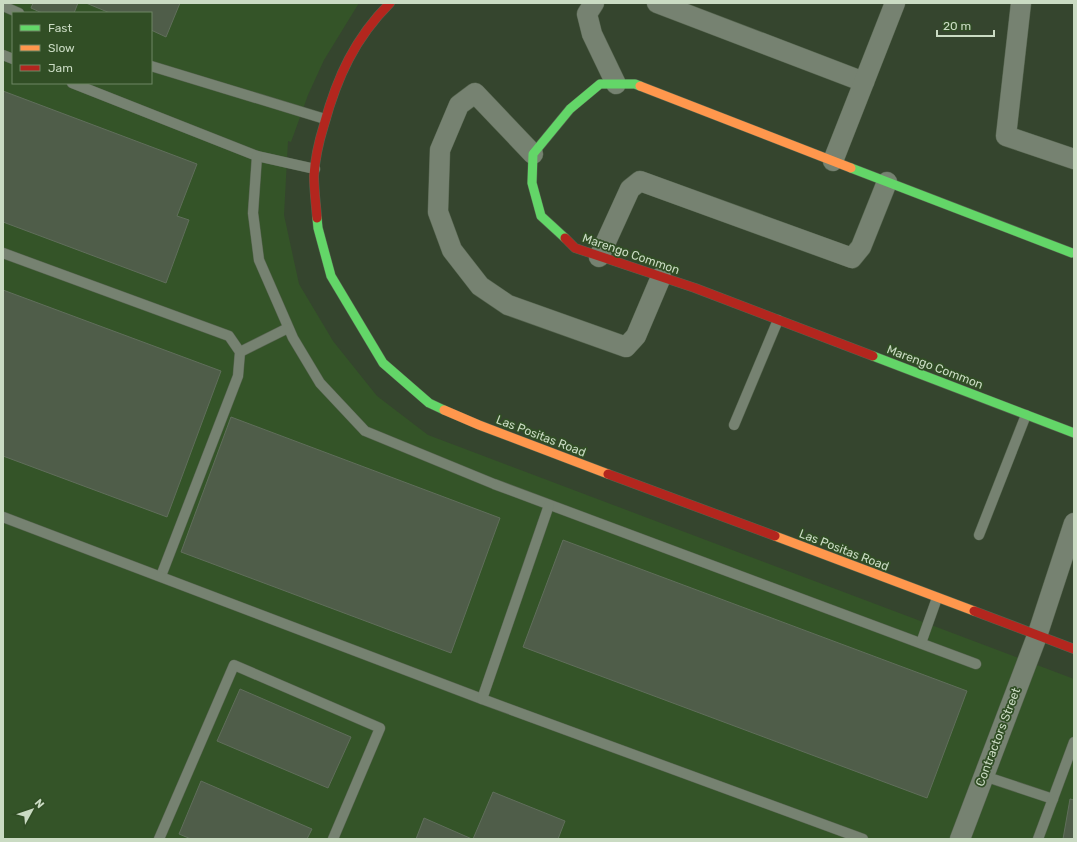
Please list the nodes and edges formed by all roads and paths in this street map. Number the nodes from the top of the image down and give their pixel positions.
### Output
1 (390, 3) edge
2 (594, 3) edge
3 (657, 3) edge
4 (895, 3) edge
5 (1021, 3) edge
6 (3, 6) edge
7 (17, 12) edge
8 (152, 66) edge
9 (864, 82) junction
10 (75, 84) edge
11 (616, 84) junction
12 (325, 119) junction
13 (533, 154) junction
14 (257, 156) junction
15 (1074, 159) edge
16 (834, 161) junction
17 (315, 169) junction
18 (887, 182) junction
19 (3, 253) edge
20 (1073, 255) edge
21 (599, 256) junction
22 (661, 277) junction
23 (778, 320) junction
24 (288, 328) junction
25 (240, 352) junction
26 (1026, 415) junction
27 (734, 425) dead end
28 (1074, 433) edge
29 (549, 504) junction
30 (3, 517) edge
31 (1074, 523) edge
32 (979, 535) dead end
33 (161, 576) junction
34 (937, 598) junction
35 (1037, 636) junction
36 (921, 643) junction
37 (1074, 649) edge
38 (976, 664) dead end
39 (482, 699) junction
40 (1074, 742) edge
41 (984, 776) junction
42 (1053, 799) junction
43 (159, 839) edge
44 (333, 839) edge
45 (863, 839) edge
46 (960, 839) edge
47 (1038, 839) edge

1 - 12 street, Las Positas Road
2 - 11 street
3 - 9 street
4 - 9 street
5 - 15 street
6 - 7 lane
8 - 12 lane
9 - 16 street
10 - 14 lane
11 - 13 street
11 - 16 street
12 - 17 street, Las Positas Road
13 - 21 street, Marengo Common
13 - 22 street
14 - 17 lane
14 - 24 lane
16 - 18 street
17 - 34 street, Las Positas Road
18 - 20 street
18 - 21 street
19 - 25 lane
21 - 22 street, Marengo Common
22 - 23 street, Marengo Common
23 - 26 street, Marengo Common
23 - 27 lane
24 - 25 lane
24 - 29 lane
25 - 33 lane
26 - 28 street, Marengo Common
26 - 32 lane
29 - 36 lane
29 - 39 lane
30 - 33 lane
31 - 35 street, Contractors Street
33 - 39 lane
34 - 35 street, Las Positas Road
34 - 36 lane
35 - 37 street, Las Positas Road
35 - 41 street, Contractors Street
36 - 38 lane
39 - 45 lane
40 - 42 lane
41 - 42 lane
41 - 46 street, Contractors Street
42 - 47 lane
43 - 44 lane

